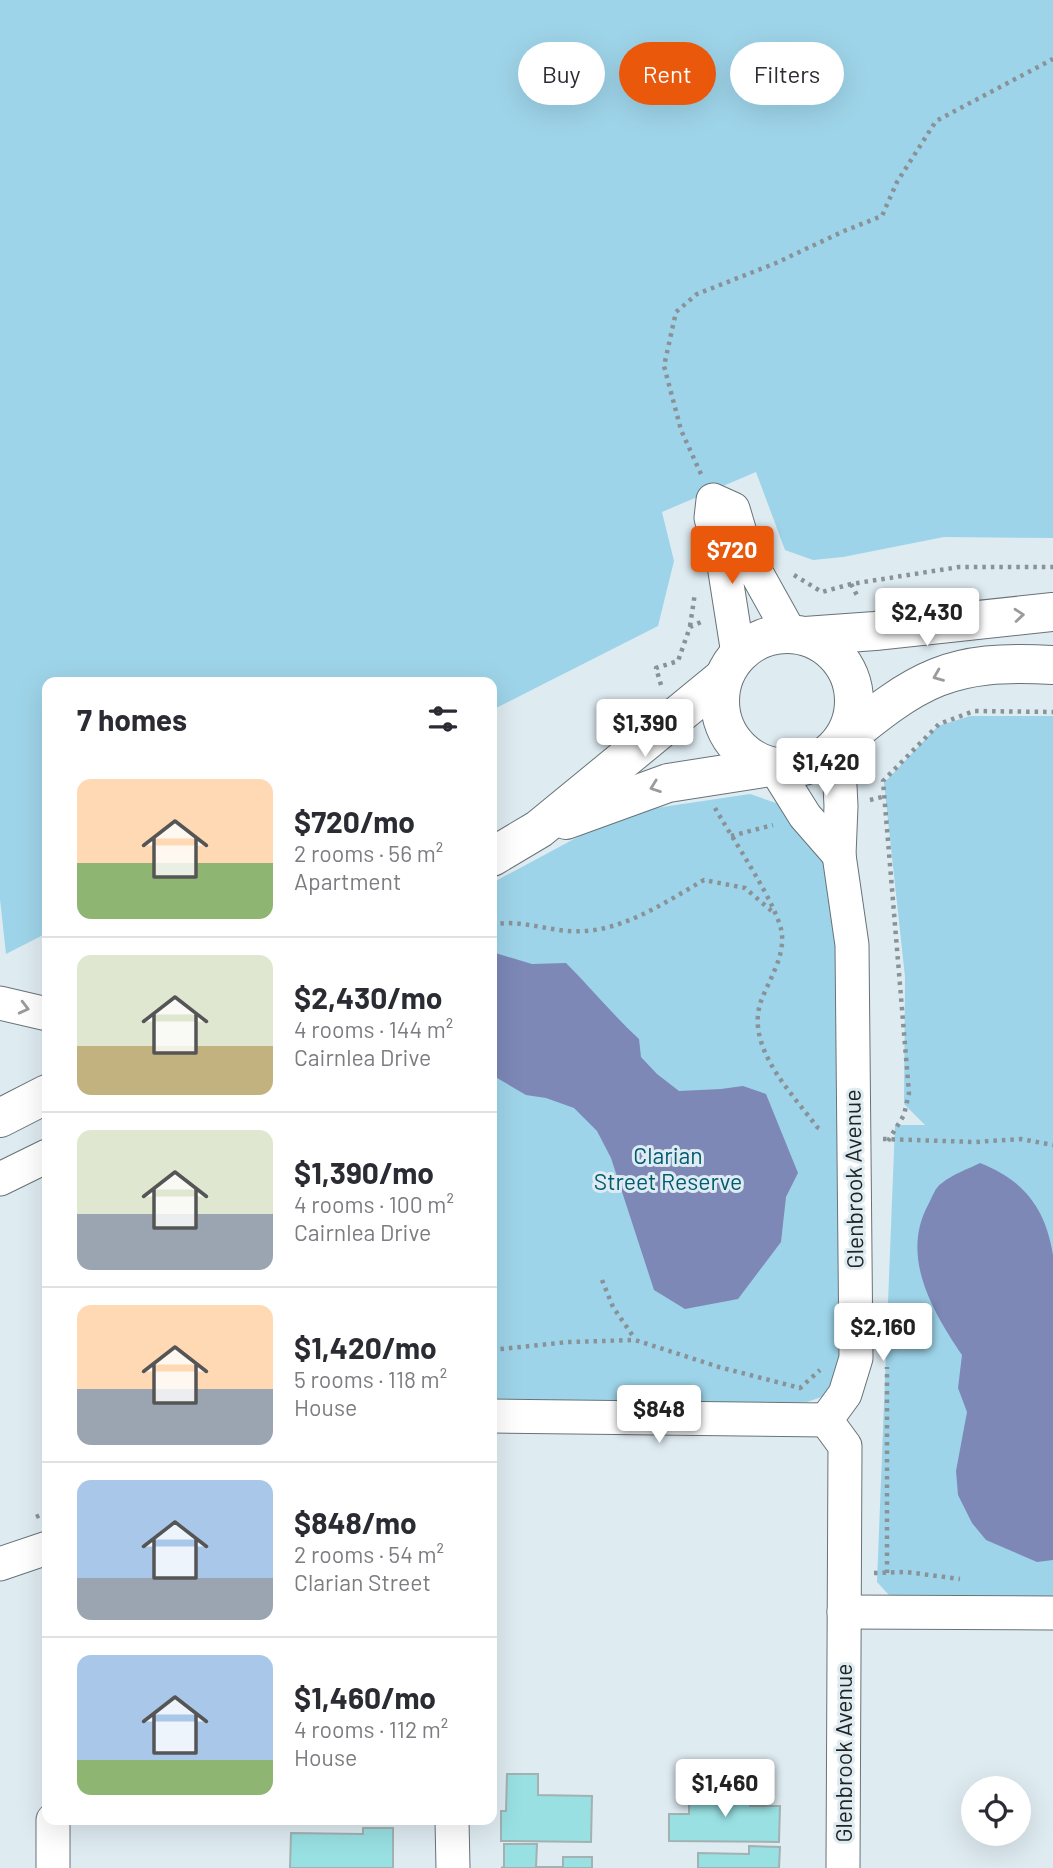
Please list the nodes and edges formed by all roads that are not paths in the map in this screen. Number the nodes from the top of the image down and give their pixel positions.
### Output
1 (1053, 612) edge
2 (798, 635) junction
3 (1053, 665) edge
4 (730, 666) junction
5 (839, 744) junction
6 (773, 767) junction
7 (540, 830) junction
8 (497, 854) edge
9 (839, 855) junction
10 (0, 1003) edge
11 (42, 1013) edge
12 (42, 1097) edge
13 (0, 1118) edge
14 (42, 1168) edge
15 (0, 1179) edge
16 (497, 1416) edge
17 (826, 1420) junction
18 (42, 1560) edge
19 (0, 1564) edge
20 (844, 1612) junction
21 (1053, 1613) edge
22 (53, 1825) edge
23 (453, 1825) edge
24 (53, 1868) edge
25 (453, 1868) edge
26 (843, 1868) edge

2 -> 1 street
2 - 4 street
2 - 4 street
2 - 5 street
3 -> 5 street
4 - 6 street
4 - 7 street
5 - 6 street
5 - 9 street, Glenbrook Avenue
6 -> 7 street
6 - 9 street
7 - 8 street
9 - 17 street, Glenbrook Avenue
10 -> 11 street
12 - 13 street
14 - 15 street
16 - 17 street
17 - 20 street, Glenbrook Avenue
18 - 19 street
20 - 21 street
20 - 26 street, Glenbrook Avenue
22 - 24 street
23 - 25 street

